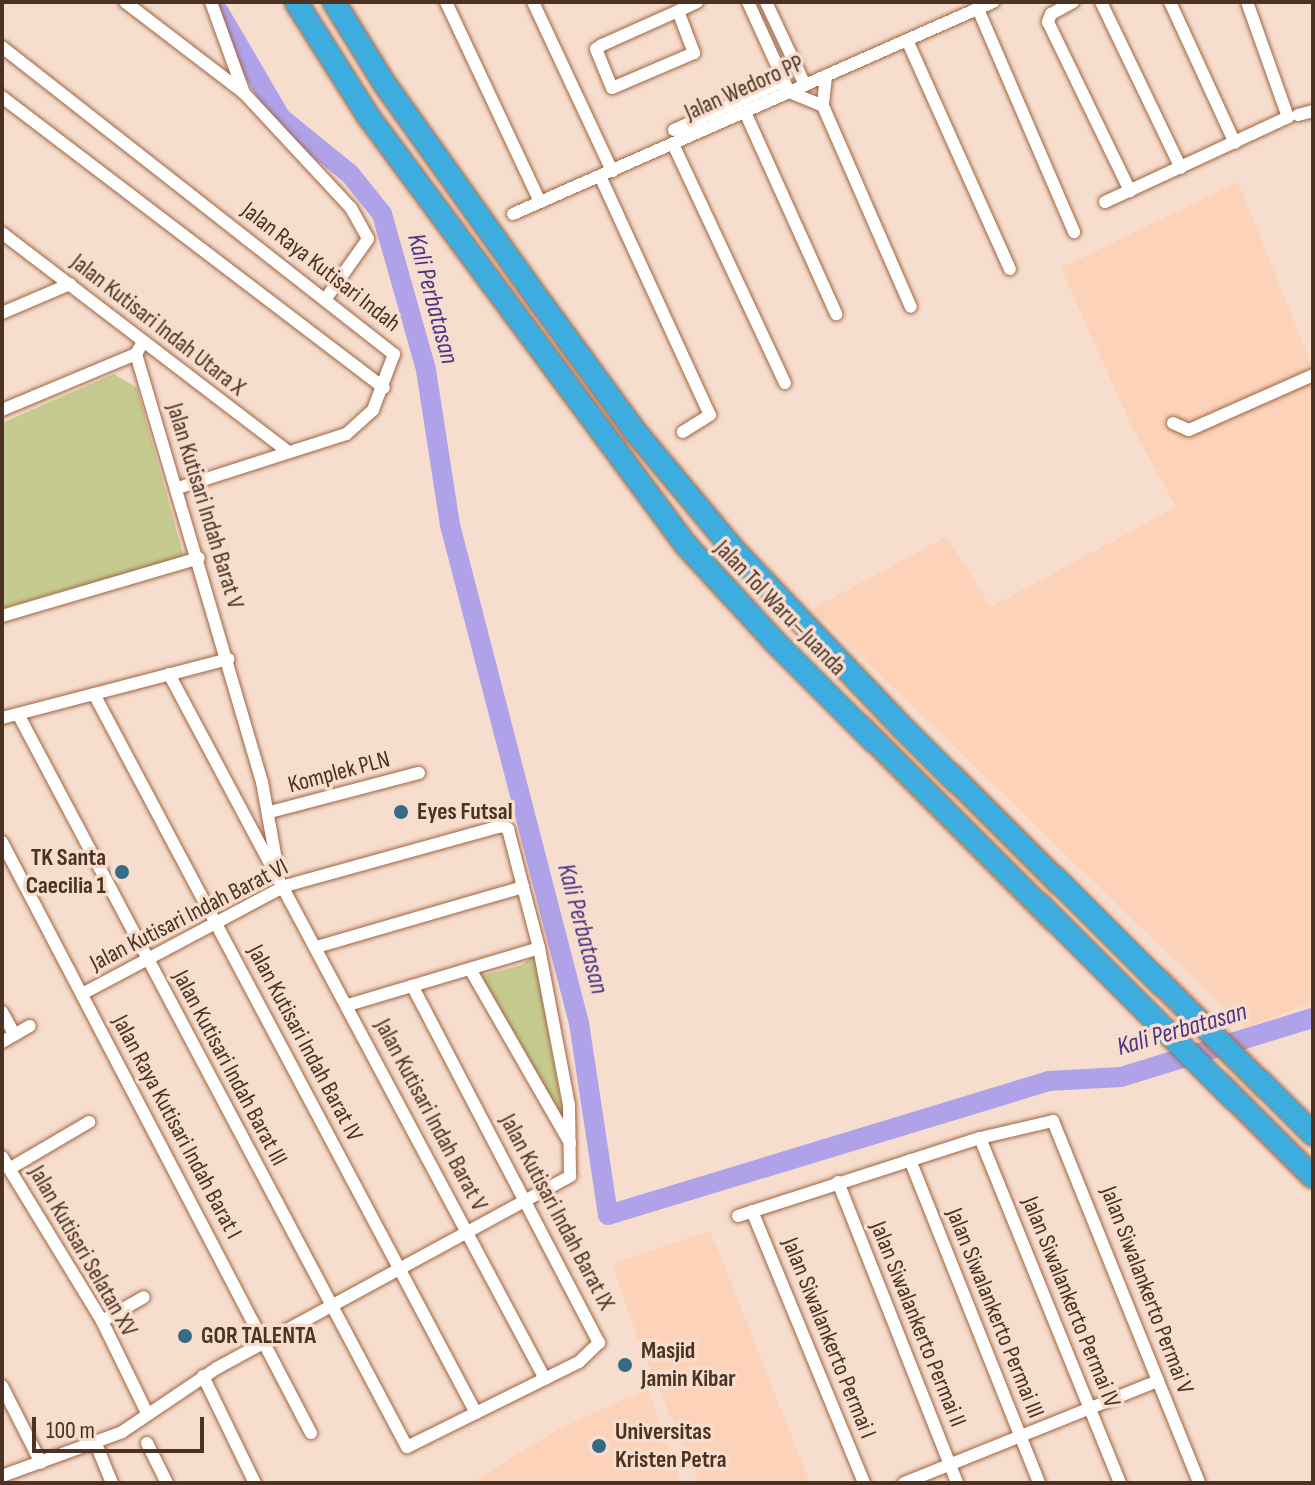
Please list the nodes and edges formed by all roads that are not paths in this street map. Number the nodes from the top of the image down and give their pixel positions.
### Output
1 (125, 2) edge
2 (211, 2) edge
3 (296, 2) edge
4 (334, 2) edge
5 (446, 2) edge
6 (533, 2) edge
7 (697, 2) edge
8 (748, 2) edge
9 (766, 2) edge
10 (993, 2) edge
11 (1101, 2) edge
12 (1170, 2) edge
13 (1247, 2) edge
14 (1066, 3) edge
15 (978, 9) junction
16 (678, 11) junction
17 (907, 40) junction
18 (2, 47) edge
19 (789, 51) junction
20 (773, 57) junction
21 (826, 76) junction
22 (805, 85) junction
23 (787, 86) junction
24 (244, 93) junction
25 (2, 97) edge
26 (823, 106) junction
27 (1313, 111) edge
28 (745, 112) junction
29 (1298, 115) dead end
30 (673, 137) junction
31 (1235, 143) junction
32 (1181, 168) junction
33 (606, 173) junction
34 (1130, 191) junction
35 (540, 202) junction
36 (1105, 202) dead end
37 (513, 214) dead end
38 (1074, 232) dead end
39 (2, 233) edge
40 (1010, 269) dead end
41 (70, 284) junction
42 (327, 297) junction
43 (911, 307) dead end
44 (2, 313) edge
45 (836, 314) dead end
46 (143, 342) junction
47 (136, 354) junction
48 (1313, 375) edge
49 (785, 383) dead end
50 (384, 388) junction
51 (2, 410) edge
52 (1173, 423) dead end
53 (683, 432) dead end
54 (287, 451) junction
55 (178, 488) junction
56 (199, 558) junction
57 (2, 616) edge
58 (228, 659) junction
59 (169, 674) junction
60 (94, 694) junction
61 (18, 714) junction
62 (2, 718) edge
63 (419, 773) dead end
64 (270, 812) junction
65 (2, 842) edge
66 (277, 872) junction
67 (285, 886) junction
68 (523, 887) junction
69 (216, 923) junction
70 (317, 947) junction
71 (539, 948) junction
72 (147, 959) junction
73 (470, 969) junction
74 (412, 986) junction
75 (82, 994) junction
76 (348, 1005) junction
77 (2, 1012) edge
78 (30, 1026) dead end
79 (14, 1034) junction
80 (2, 1042) edge
81 (89, 1122) dead end
82 (1313, 1134) edge
83 (980, 1138) junction
84 (572, 1146) junction
85 (910, 1160) junction
86 (6, 1163) edge
87 (1313, 1177) edge
88 (838, 1182) junction
89 (527, 1201) junction
90 (752, 1211) junction
91 (738, 1216) dead end
92 (468, 1233) junction
93 (400, 1270) junction
94 (144, 1297) dead end
95 (331, 1307) junction
96 (102, 1321) junction
97 (266, 1342) junction
98 (203, 1376) junction
99 (545, 1379) junction
100 (1158, 1381) junction
101 (2, 1386) edge
102 (1091, 1409) junction
103 (146, 1411) junction
104 (476, 1413) junction
105 (136, 1423) junction
106 (311, 1433) dead end
107 (1021, 1438) junction
108 (403, 1442) joint
109 (96, 1444) junction
110 (41, 1463) junction
111 (950, 1464) junction
112 (2, 1476) edge
113 (112, 1483) edge
114 (167, 1483) edge
115 (255, 1483) edge
116 (864, 1483) edge
117 (904, 1483) edge
118 (957, 1483) edge
119 (1039, 1483) edge
120 (1120, 1483) edge
121 (1199, 1483) edge

1 - 24 street
2 - 24 street
3 - 87 highway, Jalan Tol Waru–Juanda
4 - 82 highway, Jalan Tol Waru–Juanda
5 - 35 street
6 - 33 street
7 - 16 street
8 - 20 street
9 - 19 street
10 - 15 street, Jalan Wedoro PP
11 - 32 street
12 - 31 street
13 - 31 street
14 - 34 street
15 - 17 street, Jalan Wedoro PP
15 - 38 street
16 - 16 street
17 - 21 street, Jalan Wedoro PP
17 - 40 street
18 - 42 street, Jalan Raya Kutisari Indah
19 - 20 street
19 - 22 street
20 - 23 street
21 - 22 street, Jalan Wedoro PP
21 - 26 street
22 - 23 street, Jalan Wedoro PP
23 - 26 street
23 - 28 street, Jalan Wedoro PP
23 - 30 street
24 - 42 street
25 - 50 street
26 - 43 street
27 - 29 street
28 - 30 street, Jalan Wedoro PP
28 - 45 street
30 - 33 street, Jalan Wedoro PP
30 - 49 street
31 - 32 street
32 - 34 street
33 - 35 street, Jalan Wedoro PP
33 - 53 street
34 - 36 street
35 - 37 street, Jalan Wedoro PP
39 - 41 street, Jalan Kutisari Indah Utara X
41 - 44 street
41 - 46 street, Jalan Kutisari Indah Utara X
42 - 50 street, Jalan Raya Kutisari Indah
46 - 47 street
46 - 54 street, Jalan Kutisari Indah Utara X
47 - 51 street
47 - 55 street, Jalan Kutisari Indah Barat V
48 - 52 street
50 - 54 street
54 - 55 street
55 - 56 street, Jalan Kutisari Indah Barat V
56 - 57 street
56 - 58 street, Jalan Kutisari Indah Barat V
58 - 59 street
58 - 64 street, Jalan Kutisari Indah Barat V
59 - 60 street
59 - 66 street, Jalan Kutisari Indah Barat V
60 - 61 street
60 - 69 street, Jalan Kutisari Indah Barat IV
61 - 62 street
61 - 72 street, Jalan Kutisari Indah Barat III
63 - 64 street, Komplek PLN
64 - 66 street, Jalan Kutisari Indah Barat V
65 - 75 street, Jalan Raya Kutisari Indah Barat I
66 - 67 street, Jalan Kutisari Indah Barat V
67 - 68 street, Jalan Kutisari Indah Barat VI
67 - 69 street, Jalan Kutisari Indah Barat VI
67 - 70 street, Jalan Kutisari Indah Barat V
68 - 70 street
68 - 71 street
69 - 72 street, Jalan Kutisari Indah Barat VI
69 - 93 street, Jalan Kutisari Indah Barat IV
70 - 76 street, Jalan Kutisari Indah Barat V
71 - 73 street
71 - 84 street
72 - 75 street, Jalan Kutisari Indah Barat VI
72 - 95 street, Jalan Kutisari Indah Barat III
73 - 74 street
73 - 84 street
74 - 76 street
74 - 89 street, Jalan Kutisari Indah Barat IX
75 - 97 street, Jalan Raya Kutisari Indah Barat I
76 - 92 street, Jalan Kutisari Indah Barat V
77 - 79 street
78 - 79 street
79 - 80 street
81 - 86 street
83 - 85 street
83 - 100 street, Jalan Siwalankerto Permai V
83 - 102 street, Jalan Siwalankerto Permai IV
84 - 89 street
85 - 88 street
85 - 107 street, Jalan Siwalankerto Permai III
86 - 96 street, Jalan Kutisari Selatan XV
88 - 90 street
88 - 111 street, Jalan Siwalankerto Permai II
89 - 92 street
89 - 99 street, Jalan Kutisari Indah Barat IX
90 - 91 street
90 - 116 street, Jalan Siwalankerto Permai I
92 - 93 street
92 - 99 street, Jalan Kutisari Indah Barat V
93 - 95 street
93 - 104 street, Jalan Kutisari Indah Barat IV
94 - 96 street
95 - 97 street
95 - 108 street, Jalan Kutisari Indah Barat III
96 - 103 street, Jalan Kutisari Selatan XV
97 - 98 street
97 - 106 street, Jalan Raya Kutisari Indah Barat I
98 - 103 street
98 - 115 street
99 - 104 street, Jalan Kutisari Indah Barat IX
100 - 102 street
100 - 121 street, Jalan Siwalankerto Permai V
101 - 110 street
102 - 107 street
102 - 120 street, Jalan Siwalankerto Permai IV
103 - 105 street
104 - 108 street, Jalan Kutisari Indah Barat IX
105 - 109 street
105 - 114 street
107 - 111 street
107 - 119 street, Jalan Siwalankerto Permai III
109 - 110 street
109 - 113 street
110 - 112 street
111 - 117 street
111 - 118 street, Jalan Siwalankerto Permai II

